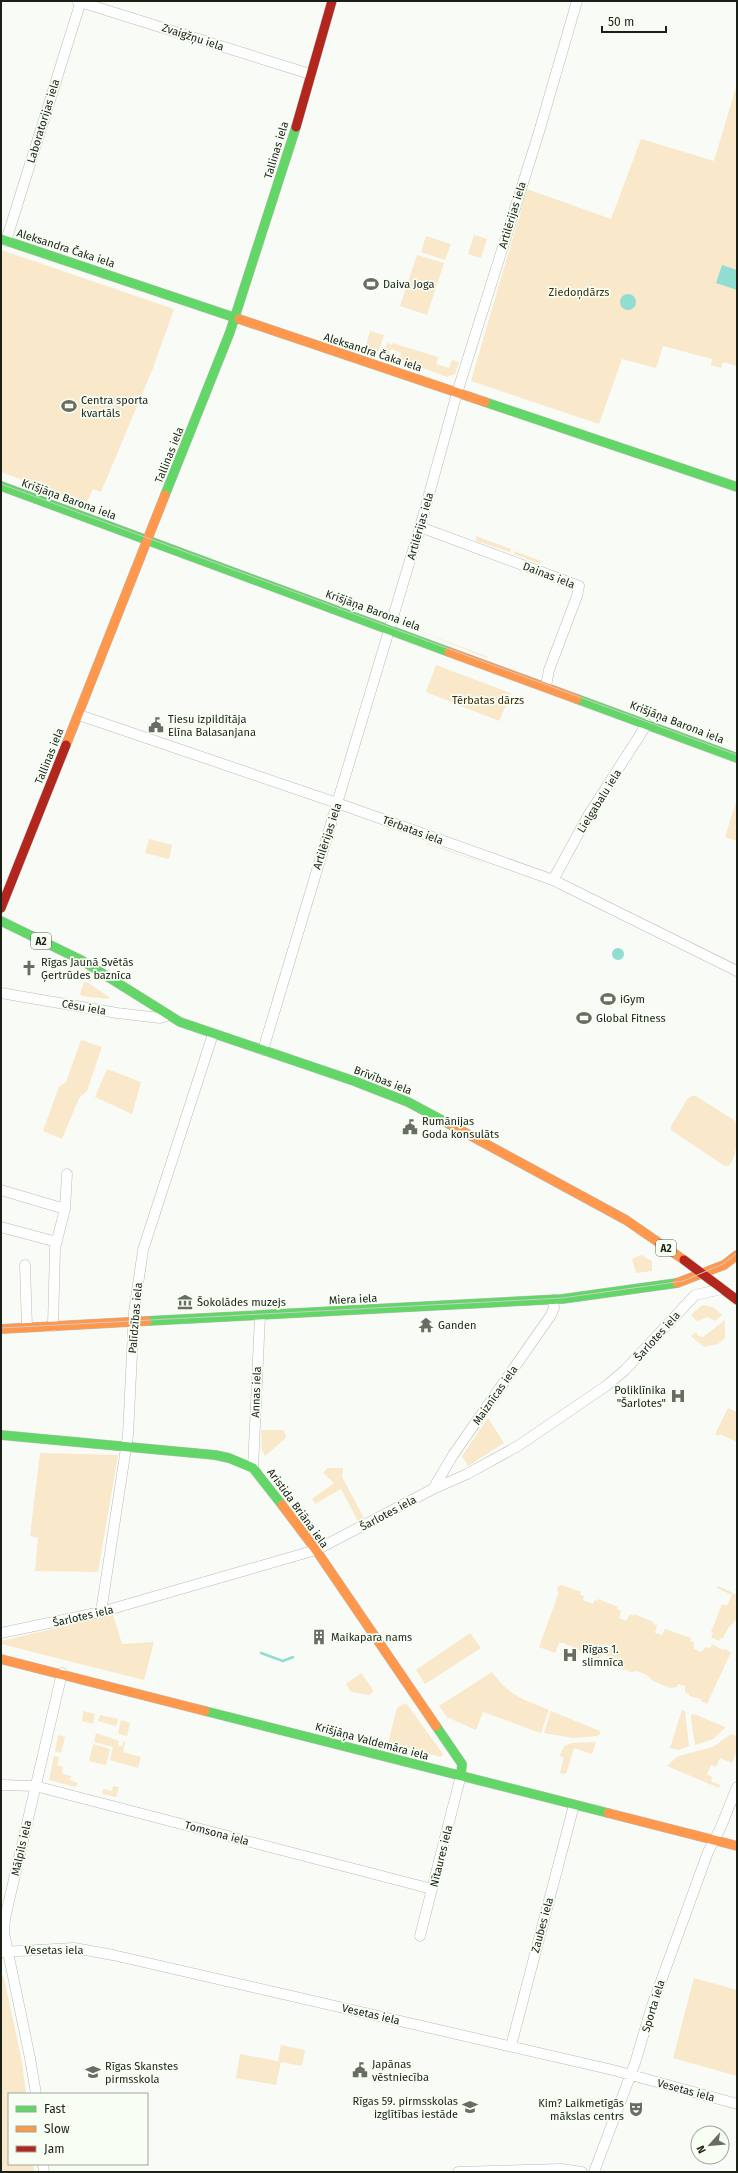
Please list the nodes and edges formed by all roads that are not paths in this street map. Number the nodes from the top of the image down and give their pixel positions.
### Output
1 (79, 1) edge
2 (332, 1) edge
3 (577, 1) edge
4 (310, 74) junction
5 (4, 240) edge
6 (235, 318) junction
7 (457, 393) junction
8 (1, 486) edge
9 (737, 487) edge
10 (420, 527) junction
11 (148, 540) junction
12 (389, 629) junction
13 (546, 686) junction
14 (79, 715) junction
15 (647, 724) junction
16 (737, 758) edge
17 (337, 803) junction
18 (553, 880) junction
19 (1, 908) edge
20 (1, 921) edge
21 (737, 971) edge
22 (1, 993) edge
23 (168, 1016) junction
24 (214, 1034) junction
25 (263, 1050) junction
26 (67, 1174) dead end
27 (1, 1190) edge
28 (65, 1208) junction
29 (1, 1227) edge
30 (57, 1242) junction
31 (737, 1255) edge
32 (25, 1265) dead end
33 (704, 1274) junction
34 (722, 1289) junction
35 (553, 1300) junction
36 (737, 1300) edge
37 (260, 1316) junction
38 (133, 1323) junction
39 (53, 1326) junction
40 (27, 1327) junction
41 (1, 1329) edge
42 (1, 1435) edge
43 (126, 1447) junction
44 (253, 1468) junction
45 (434, 1489) junction
46 (316, 1550) junction
47 (101, 1612) junction
48 (1, 1633) edge
49 (1, 1659) edge
50 (62, 1673) junction
51 (461, 1775) junction
52 (1, 1785) edge
53 (35, 1786) junction
54 (737, 1787) edge
55 (574, 1805) junction
56 (714, 1840) junction
57 (737, 1846) edge
58 (432, 1889) junction
59 (420, 1936) dead end
60 (5, 1952) edge
61 (511, 2046) junction
62 (630, 2075) junction
63 (36, 2093) edge
64 (737, 2104) edge
65 (458, 2172) edge
66 (582, 2172) edge
67 (594, 2172) edge

1 - 4 street, Zvaigžņu iela
1 - 5 street, Laboratorijas iela
2 - 4 main road, Tallinas iela
3 - 7 street, Artilērijas iela
4 - 6 main road, Tallinas iela
5 - 6 main road, Aleksandra Čaka iela
6 - 7 main road, Aleksandra Čaka iela
6 - 11 main road, Tallinas iela
7 - 9 main road, Aleksandra Čaka iela
7 - 10 street, Artilērijas iela
8 - 11 main road, Krišjāņa Barona iela
10 - 12 street, Artilērijas iela
10 - 13 street, Dainas iela
11 - 12 main road, Krišjāņa Barona iela
11 - 14 main road, Tallinas iela
12 - 13 main road, Krišjāņa Barona iela
12 - 17 street, Artilērijas iela
13 - 15 main road, Krišjāņa Barona iela
14 - 17 street, Tērbatas iela
14 - 19 main road, Tallinas iela
15 - 16 main road, Krišjāņa Barona iela
15 - 18 street, Lielgabalu iela
17 - 18 street, Tērbatas iela
17 - 25 street, Artilērijas iela
18 - 21 street, Tērbatas iela
20 - 23 main road, Brīvības iela / A2
22 - 23 street, Cēsu iela
23 - 24 main road, Brīvības iela / A2
24 - 25 main road, Brīvības iela / A2
24 - 38 street, Palīdzības iela
25 - 33 main road, Brīvības iela / A2
26 - 28 street
27 - 28 street
28 - 30 street
29 - 30 street
30 - 39 street
31 - 33 main road, Miera iela
32 - 40 street
33 - 34 main road, Brīvības iela / A2
33 - 35 main road, Miera iela
34 - 36 main road, Brīvības iela / A2
34 - 45 street, Šarlotes iela
35 - 37 main road, Miera iela
35 - 45 street, Maiznīcas iela
37 - 38 main road, Miera iela
37 - 44 street, Annas iela
38 - 39 main road, Miera iela
38 - 43 street, Palīdzības iela
39 - 40 main road, Miera iela
40 - 41 main road, Miera iela
42 - 43 main road, Aristida Briāna iela
43 - 44 main road, Aristida Briāna iela
43 - 47 street, Palīdzības iela
44 - 46 main road, Aristida Briāna iela
45 - 46 street, Šarlotes iela
46 - 47 street, Šarlotes iela
46 - 51 main road, Aristida Briāna iela
47 - 48 street, Šarlotes iela
49 - 50 main road, Krišjāņa Valdemāra iela
50 - 51 main road, Krišjāņa Valdemāra iela
50 - 53 street, Mālpils iela
51 - 55 main road, Krišjāņa Valdemāra iela
51 - 58 street, Nītaures iela
52 - 53 street, Tomsona iela
53 - 58 street, Tomsona iela
53 - 60 street, Mālpils iela
54 - 56 street, Sporta iela
55 - 56 main road, Krišjāņa Valdemāra iela
55 - 61 street, Zaubes iela
56 - 57 main road, Krišjāņa Valdemāra iela
56 - 62 street, Sporta iela
58 - 59 street, Nītaures iela
60 - 61 street, Vesetas iela
60 - 63 street, Mālpils iela
61 - 62 street, Vesetas iela
62 - 64 street, Vesetas iela
62 - 67 street, Sporta iela
65 - 66 street

